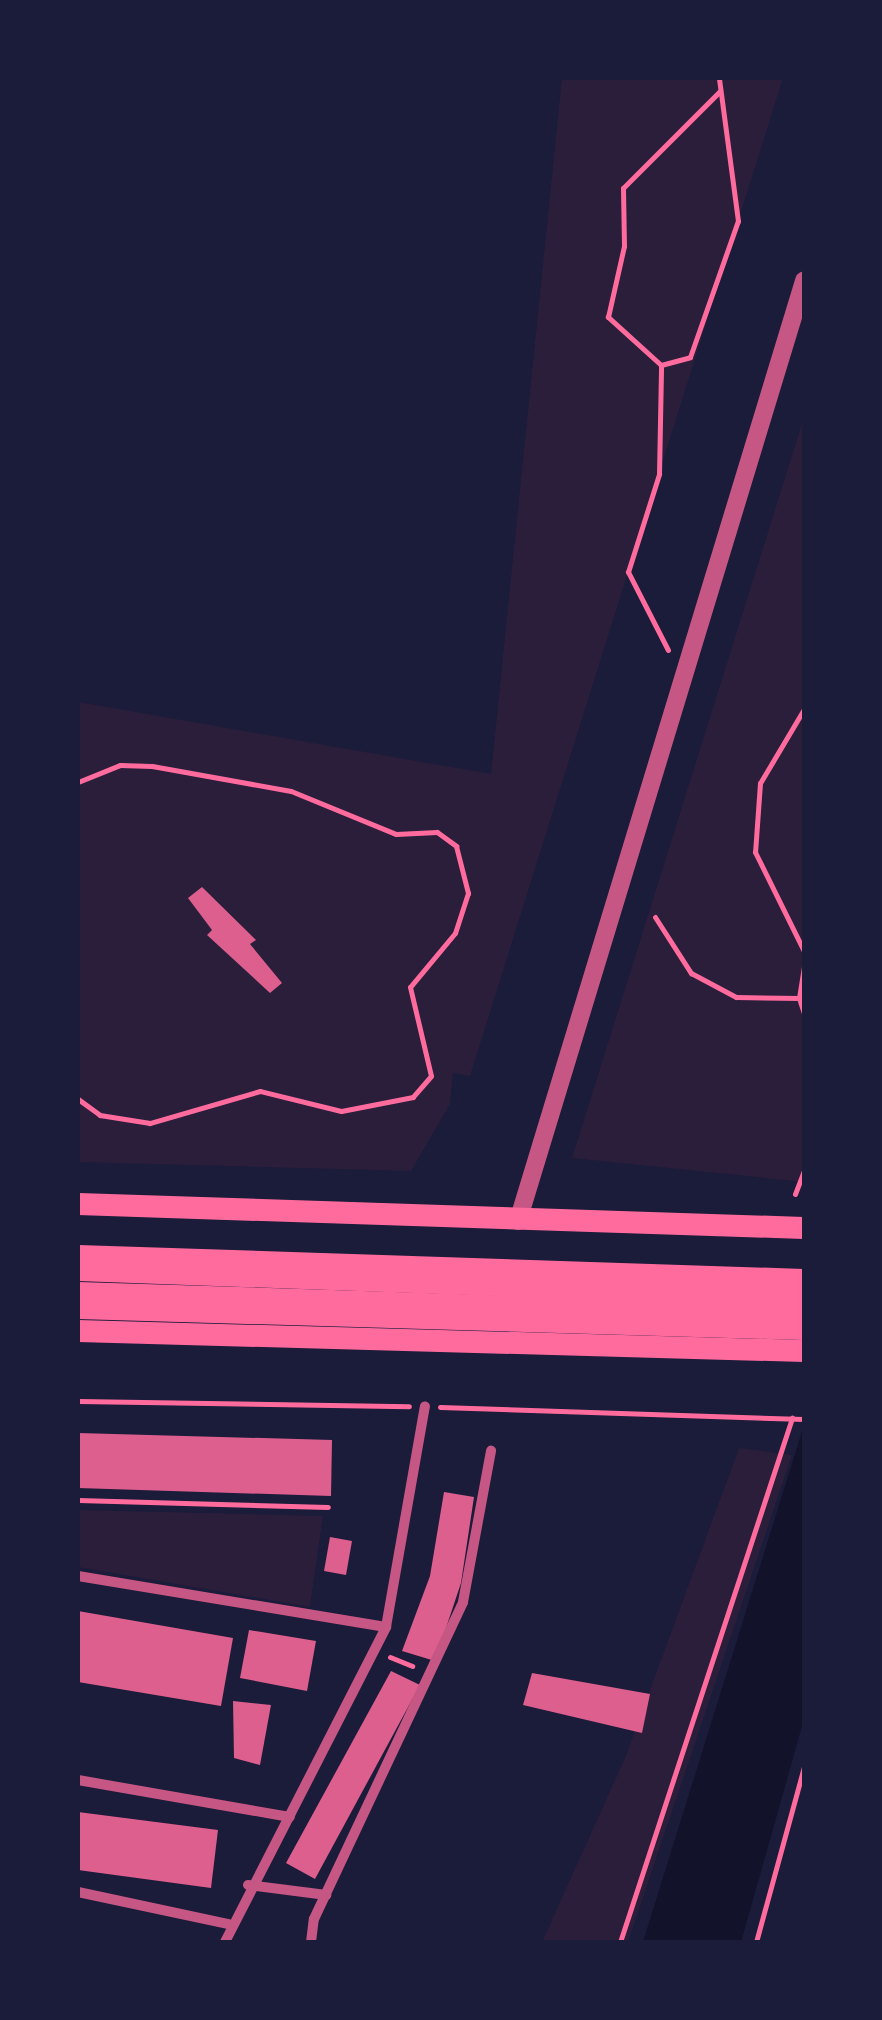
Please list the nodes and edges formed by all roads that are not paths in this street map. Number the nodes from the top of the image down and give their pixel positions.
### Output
1 (804, 282) edge
2 (78, 1204) edge
3 (518, 1221) junction
4 (804, 1228) edge
5 (78, 1256) edge
6 (78, 1270) edge
7 (78, 1293) edge
8 (284, 1300) junction
9 (798, 1301) edge
10 (78, 1308) edge
11 (804, 1329) edge
12 (78, 1331) edge
13 (400, 1341) junction
14 (804, 1351) edge
15 (425, 1406) dead end
16 (491, 1451) dead end
17 (78, 1576) edge
18 (386, 1627) junction
19 (78, 1780) edge
20 (290, 1817) junction
21 (248, 1885) junction
22 (78, 1892) edge
23 (326, 1895) junction
24 (229, 1924) junction
25 (225, 1942) edge
26 (311, 1942) edge

1 - 3 street
2 - 3 main road
3 - 4 main road
5 - 9 main road
6 - 9 main road
7 - 8 main road
8 - 9 main road
8 - 13 main road
10 - 11 main road
12 - 13 main road
13 - 14 main road
15 - 18 street
16 - 23 street
17 - 18 street
18 - 20 street
19 - 20 street
20 - 21 street
21 - 23 street
21 - 24 street
22 - 24 street
23 - 26 street
24 - 25 street

